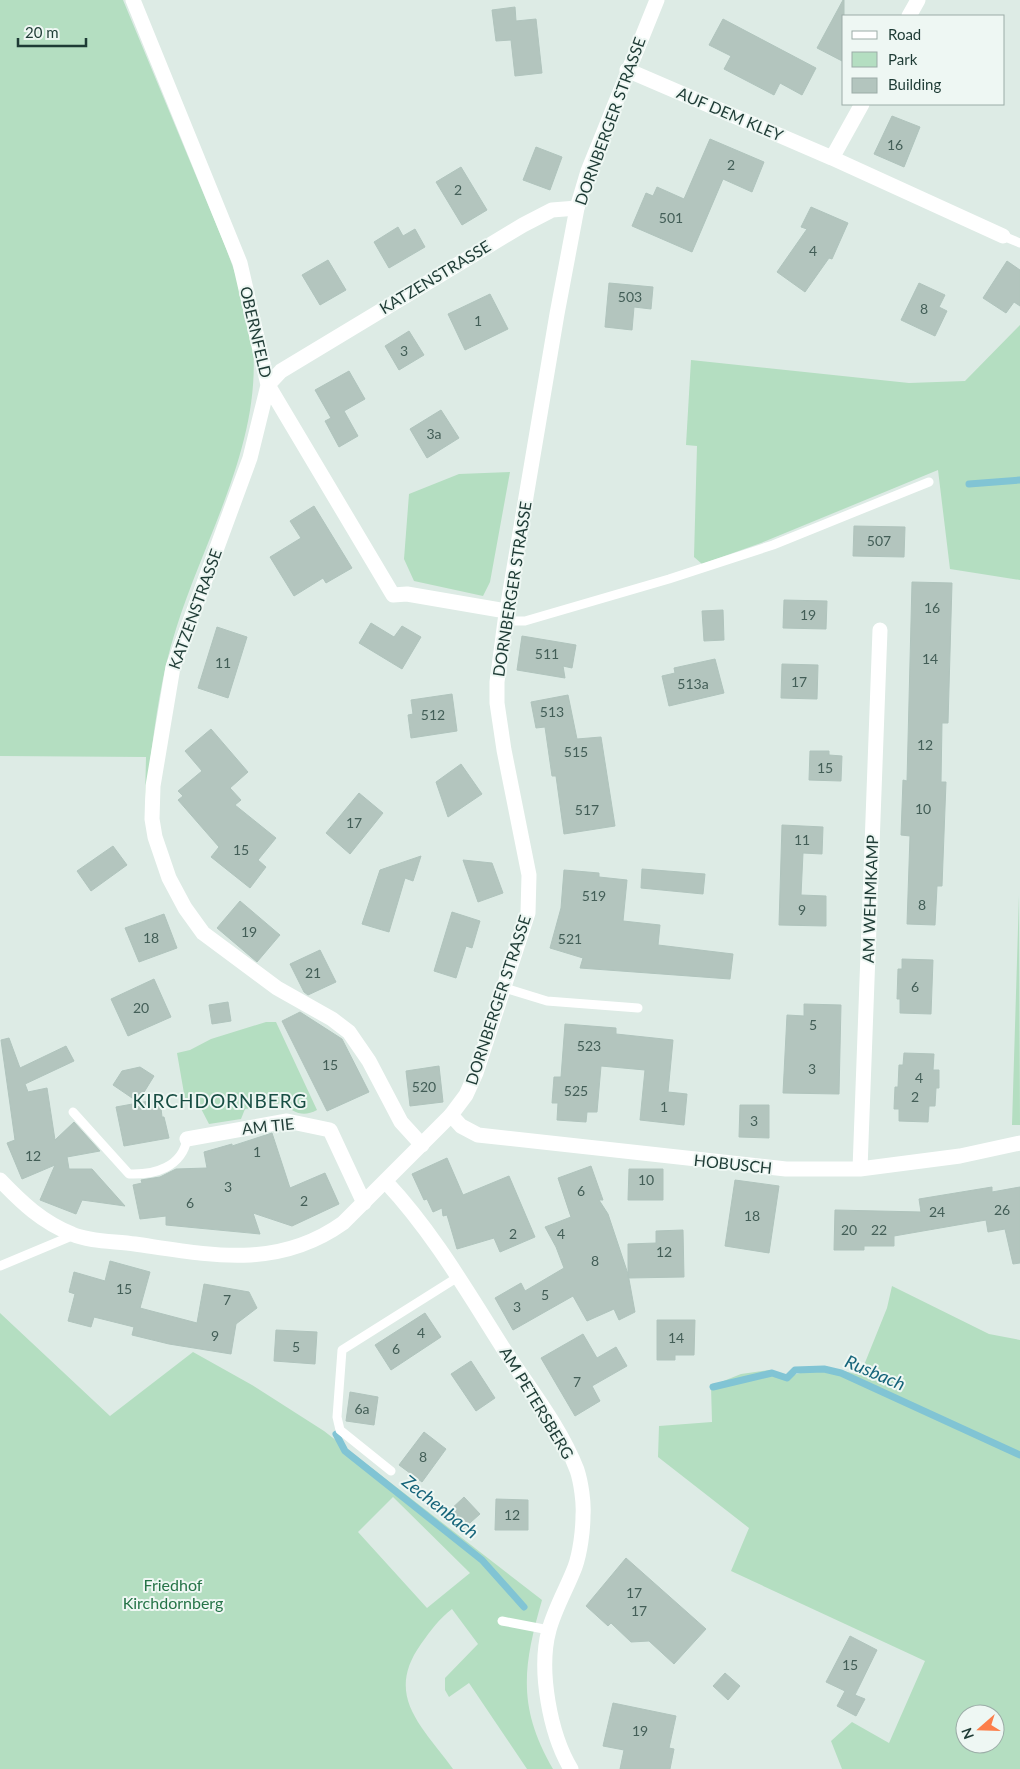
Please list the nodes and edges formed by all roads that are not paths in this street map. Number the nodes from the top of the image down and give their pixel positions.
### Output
1 (133, 0) edge
2 (657, 0) edge
3 (918, 0) edge
4 (910, 15) edge
5 (627, 70) junction
6 (861, 105) edge
7 (832, 158) junction
8 (577, 208) junction
9 (1003, 236) joint
10 (1020, 243) edge
11 (268, 385) junction
12 (929, 482) dead end
13 (506, 616) junction
14 (880, 630) dead end
15 (505, 988) junction
16 (638, 1008) dead end
17 (73, 1112) dead end
18 (451, 1116) junction
19 (187, 1139) joint
20 (1020, 1143) edge
21 (422, 1145) junction
22 (860, 1169) junction
23 (0, 1180) edge
24 (386, 1182) junction
25 (364, 1203) junction
26 (74, 1236) junction
27 (0, 1266) edge
28 (458, 1277) junction
29 (391, 1471) dead end
30 (502, 1621) dead end
31 (549, 1630) junction
32 (571, 1769) edge

1 - 11 street, OBERNFELD
2 - 5 street, DORNBERGER STRASSE
3 - 4 street
5 - 7 street, AUF DEM KLEY
5 - 8 street, DORNBERGER STRASSE
6 - 7 street
7 - 9 street, AUF DEM KLEY
8 - 11 street, KATZENSTRASSE
8 - 13 street, DORNBERGER STRASSE
9 - 10 lane
11 - 13 street, OBERNFELD
11 - 21 street, KATZENSTRASSE
12 - 13 lane
13 - 15 street, DORNBERGER STRASSE
14 - 22 street, AM WEHMKAMP
15 - 16 lane
15 - 18 street, DORNBERGER STRASSE
17 - 19 lane
18 - 21 street, DORNBERGER STRASSE
18 - 22 street, HOBUSCH
19 - 25 street, AM TIE
20 - 22 street, HOBUSCH
21 - 24 street, DORNBERGER STRASSE
23 - 26 street
24 - 25 street, DORNBERGER STRASSE
24 - 28 street, AM PETERSBERG
25 - 26 street, DORNBERGER STRASSE
26 - 27 lane
28 - 29 lane
28 - 31 street, AM PETERSBERG
30 - 31 lane
31 - 32 street, AM PETERSBERG

